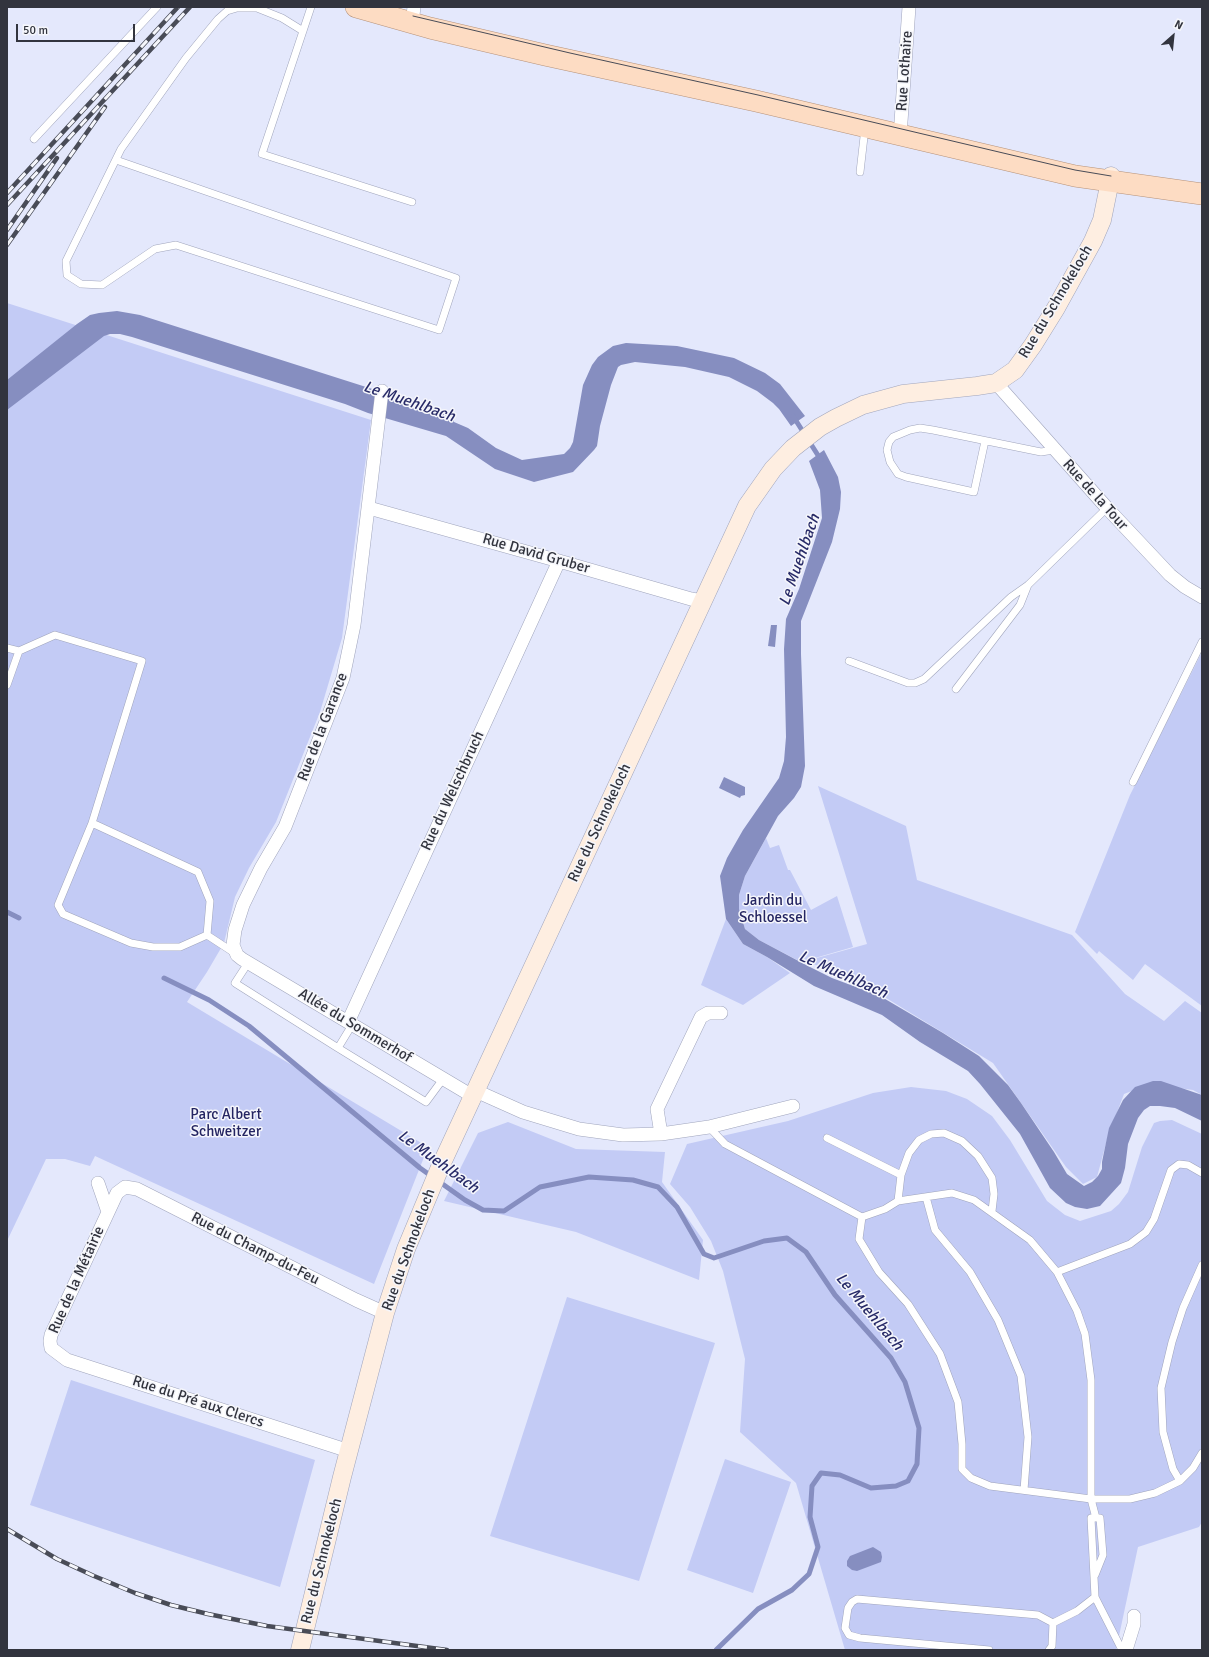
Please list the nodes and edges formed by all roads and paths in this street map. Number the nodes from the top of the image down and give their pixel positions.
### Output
1 (157, 7) edge
2 (311, 7) edge
3 (356, 7) edge
4 (382, 7) edge
5 (909, 7) edge
6 (413, 15) edge
7 (303, 31) junction
8 (865, 128) junction
9 (900, 136) junction
10 (34, 139) dead end
11 (116, 160) junction
12 (860, 172) dead end
13 (1111, 179) junction
14 (1202, 191) edge
15 (1202, 194) edge
16 (412, 202) dead end
17 (996, 383) junction
18 (382, 391) dead end
19 (985, 441) junction
20 (1054, 450) junction
21 (369, 508) junction
22 (1107, 508) junction
23 (559, 561) junction
24 (1028, 585) junction
25 (1202, 597) edge
26 (702, 601) junction
27 (1202, 642) edge
28 (7, 648) edge
29 (19, 651) junction
30 (849, 661) dead end
31 (7, 685) edge
32 (956, 689) dead end
33 (1133, 782) dead end
34 (92, 823) junction
35 (207, 936) junction
36 (236, 955) junction
37 (248, 963) junction
38 (721, 1014) dead end
39 (350, 1023) junction
40 (338, 1048) junction
41 (443, 1079) junction
42 (475, 1094) junction
43 (793, 1106) dead end
44 (709, 1127) junction
45 (661, 1134) junction
46 (827, 1138) dead end
47 (1202, 1174) edge
48 (901, 1175) junction
49 (98, 1183) dead end
50 (125, 1187) joint
51 (926, 1197) junction
52 (898, 1201) junction
53 (992, 1211) junction
54 (108, 1212) junction
55 (862, 1217) junction
56 (1202, 1265) edge
57 (1057, 1272) junction
58 (385, 1313) junction
59 (51, 1348) joint
60 (349, 1451) junction
61 (1202, 1453) edge
62 (1180, 1482) junction
63 (1024, 1490) junction
64 (1091, 1498) junction
65 (1095, 1597) junction
66 (1134, 1616) dead end
67 (1053, 1623) junction
68 (300, 1650) edge
69 (989, 1650) edge
70 (1049, 1650) edge
71 (1122, 1650) edge
72 (1126, 1650) edge

1 - 10 lane
2 - 7 lane
3 - 6 main road
4 - 6 main road
5 - 9 street, Rue Lothaire
6 - 8 main road
7 - 11 lane
7 - 16 lane
8 - 9 main road
8 - 12 lane
9 - 13 main road
11 - 11 lane
13 - 14 main road
13 - 15 main road
13 - 17 street, Rue du Schnokeloch
17 - 20 street, Rue de la Tour
17 - 26 street, Rue du Schnokeloch
18 - 21 street, Rue de la Garance
19 - 19 lane
19 - 20 lane
20 - 22 street, Rue de la Tour
21 - 23 street, Rue David Gruber
21 - 36 street, Rue de la Garance
22 - 24 lane
22 - 25 street, Rue de la Tour
23 - 26 street, Rue David Gruber
23 - 39 street, Rue du Welschbruch
24 - 30 lane
24 - 32 lane
26 - 42 street, Rue du Schnokeloch
27 - 33 lane
28 - 29 lane
29 - 31 lane
29 - 34 lane
34 - 35 lane
34 - 35 lane
35 - 36 lane
36 - 37 street, Allée du Sommerhof
37 - 39 street, Allée du Sommerhof
37 - 40 lane
38 - 45 street
39 - 40 lane
39 - 41 street, Allée du Sommerhof
40 - 41 lane
41 - 42 street, Allée du Sommerhof
42 - 45 street, Allée du Sommerhof
42 - 58 street, Rue du Schnokeloch
43 - 44 street, Allée du Sommerhof
44 - 45 street, Allée du Sommerhof
44 - 55 lane
46 - 48 lane
47 - 57 lane
48 - 52 lane
48 - 53 lane
49 - 54 street, Rue de la Métairie
50 - 54 street, Rue de la Métairie
50 - 58 street, Rue du Champ-du-Feu
51 - 52 lane
51 - 53 lane
51 - 63 lane
52 - 55 lane
53 - 57 lane
54 - 59 street, Rue de la Métairie
55 - 63 lane
56 - 62 lane
57 - 64 lane
58 - 60 street, Rue du Schnokeloch
59 - 60 street, Rue du Pré aux Clercs
60 - 68 street, Rue du Schnokeloch
61 - 62 lane
62 - 64 lane
63 - 64 lane
64 - 65 lane
65 - 67 lane
65 - 71 lane
66 - 72 street
67 - 69 lane
67 - 70 lane

